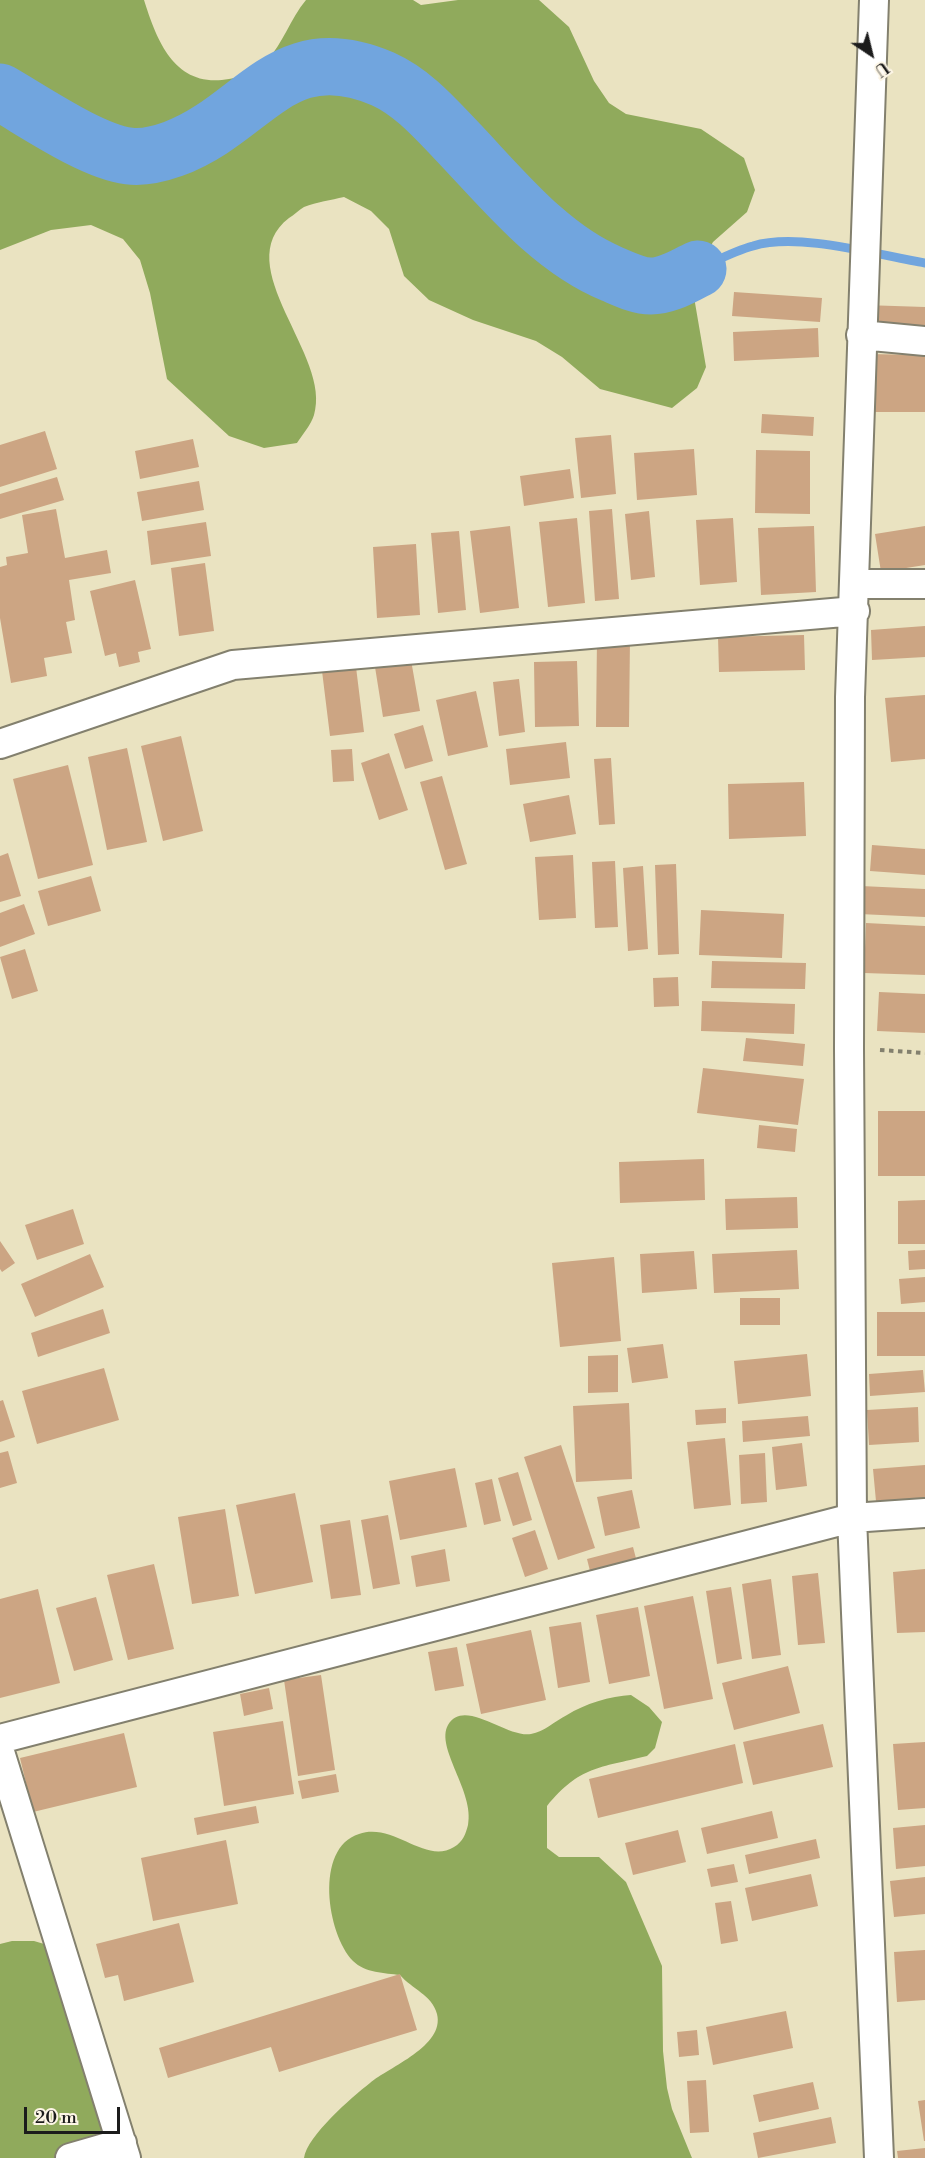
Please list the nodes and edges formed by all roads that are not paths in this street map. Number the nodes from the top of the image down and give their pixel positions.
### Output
1 (874, 0) edge
2 (861, 334) junction
3 (925, 341) edge
4 (925, 584) edge
5 (855, 597) junction
6 (0, 744) edge
7 (925, 1513) edge
8 (852, 1518) junction
9 (0, 1739) edge
10 (0, 1752) edge
11 (124, 2151) edge
12 (70, 2158) edge
13 (879, 2158) edge

1 - 2 street
2 - 3 street
2 - 5 street
4 - 5 street
5 - 6 street
5 - 8 street
7 - 8 street
8 - 9 street
8 - 13 street
10 - 11 street
11 - 12 street

